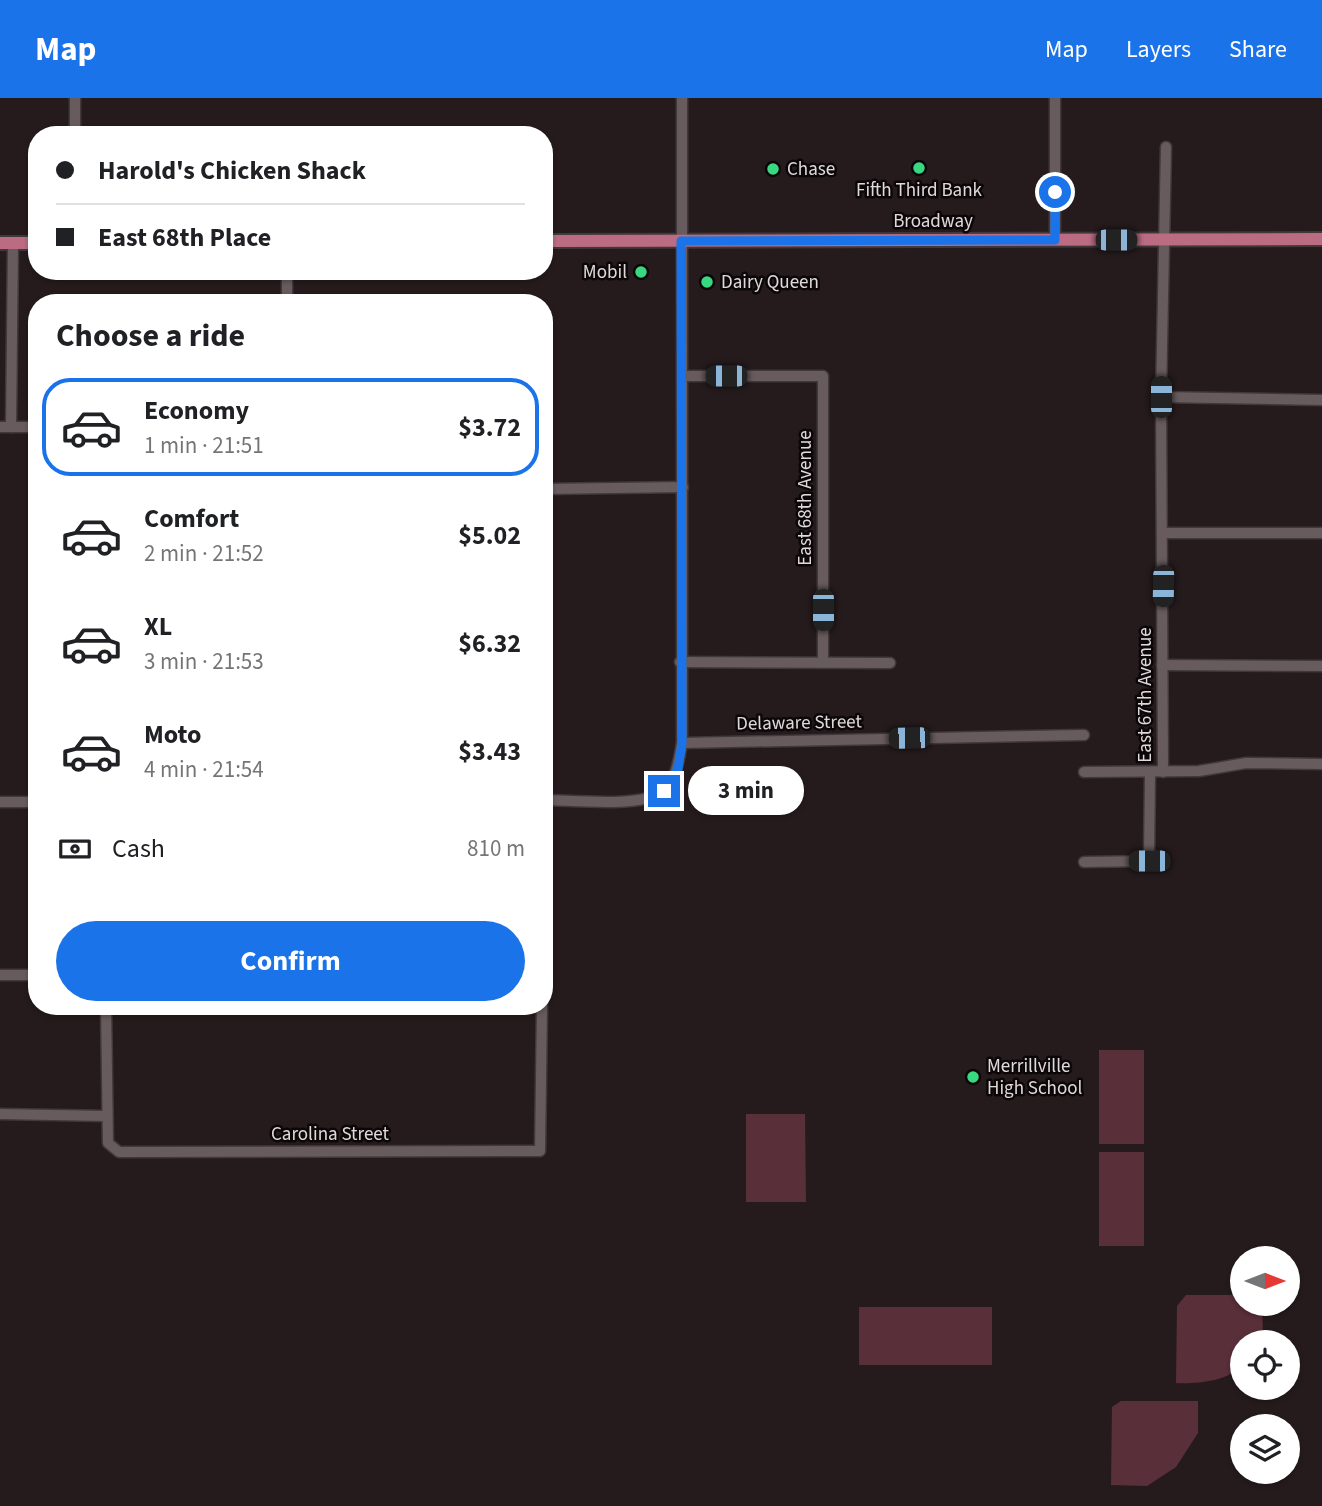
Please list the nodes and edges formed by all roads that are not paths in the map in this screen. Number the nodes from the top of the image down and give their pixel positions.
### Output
1 (75, 98) edge
2 (682, 98) edge
3 (1055, 98) edge
4 (75, 126) edge
5 (1166, 147) dead end
6 (1322, 239) edge
7 (1055, 240) junction
8 (1162, 240) junction
9 (681, 241) junction
10 (553, 242) edge
11 (6, 243) edge
12 (28, 243) edge
13 (682, 376) junction
14 (1161, 397) junction
15 (1322, 400) edge
16 (0, 427) edge
17 (11, 427) junction
18 (28, 427) edge
19 (683, 487) junction
20 (553, 489) edge
21 (1164, 533) junction
22 (1322, 533) edge
23 (680, 662) junction
24 (823, 662) junction
25 (890, 663) dead end
26 (1162, 665) junction
27 (1322, 666) edge
28 (1084, 735) dead end
29 (682, 743) junction
30 (1322, 764) edge
31 (1084, 772) dead end
32 (1150, 772) junction
33 (1163, 772) junction
34 (553, 800) edge
35 (0, 802) edge
36 (28, 802) edge
37 (1084, 862) dead end
38 (0, 975) edge
39 (28, 975) edge
40 (106, 1015) edge
41 (542, 1015) edge
42 (0, 1114) edge
43 (106, 1116) junction

1 - 4 street
2 - 9 street
3 - 7 street
5 - 8 street, East 67th Avenue
6 - 8 main road, Broadway
7 - 8 main road, Broadway
7 - 9 main road, Broadway
8 - 14 street, East 67th Avenue
9 - 10 main road, Broadway
9 - 13 street
11 - 12 main road
11 - 17 street
13 - 19 street
13 - 24 street, East 68th Avenue
14 - 15 street
14 - 21 street, East 67th Avenue
16 - 17 street
17 - 18 street
19 - 20 street
19 - 23 street
21 - 22 street
21 - 26 street, East 67th Avenue
23 - 24 street
23 - 29 street
24 - 25 street
26 - 27 street
26 - 33 street, East 67th Avenue
28 - 29 street, Delaware Street
29 - 34 street
30 - 33 street
31 - 32 street
32 - 33 street
32 - 37 street
35 - 36 street
38 - 39 street
40 - 43 street
41 - 43 street, Carolina Street
42 - 43 street

